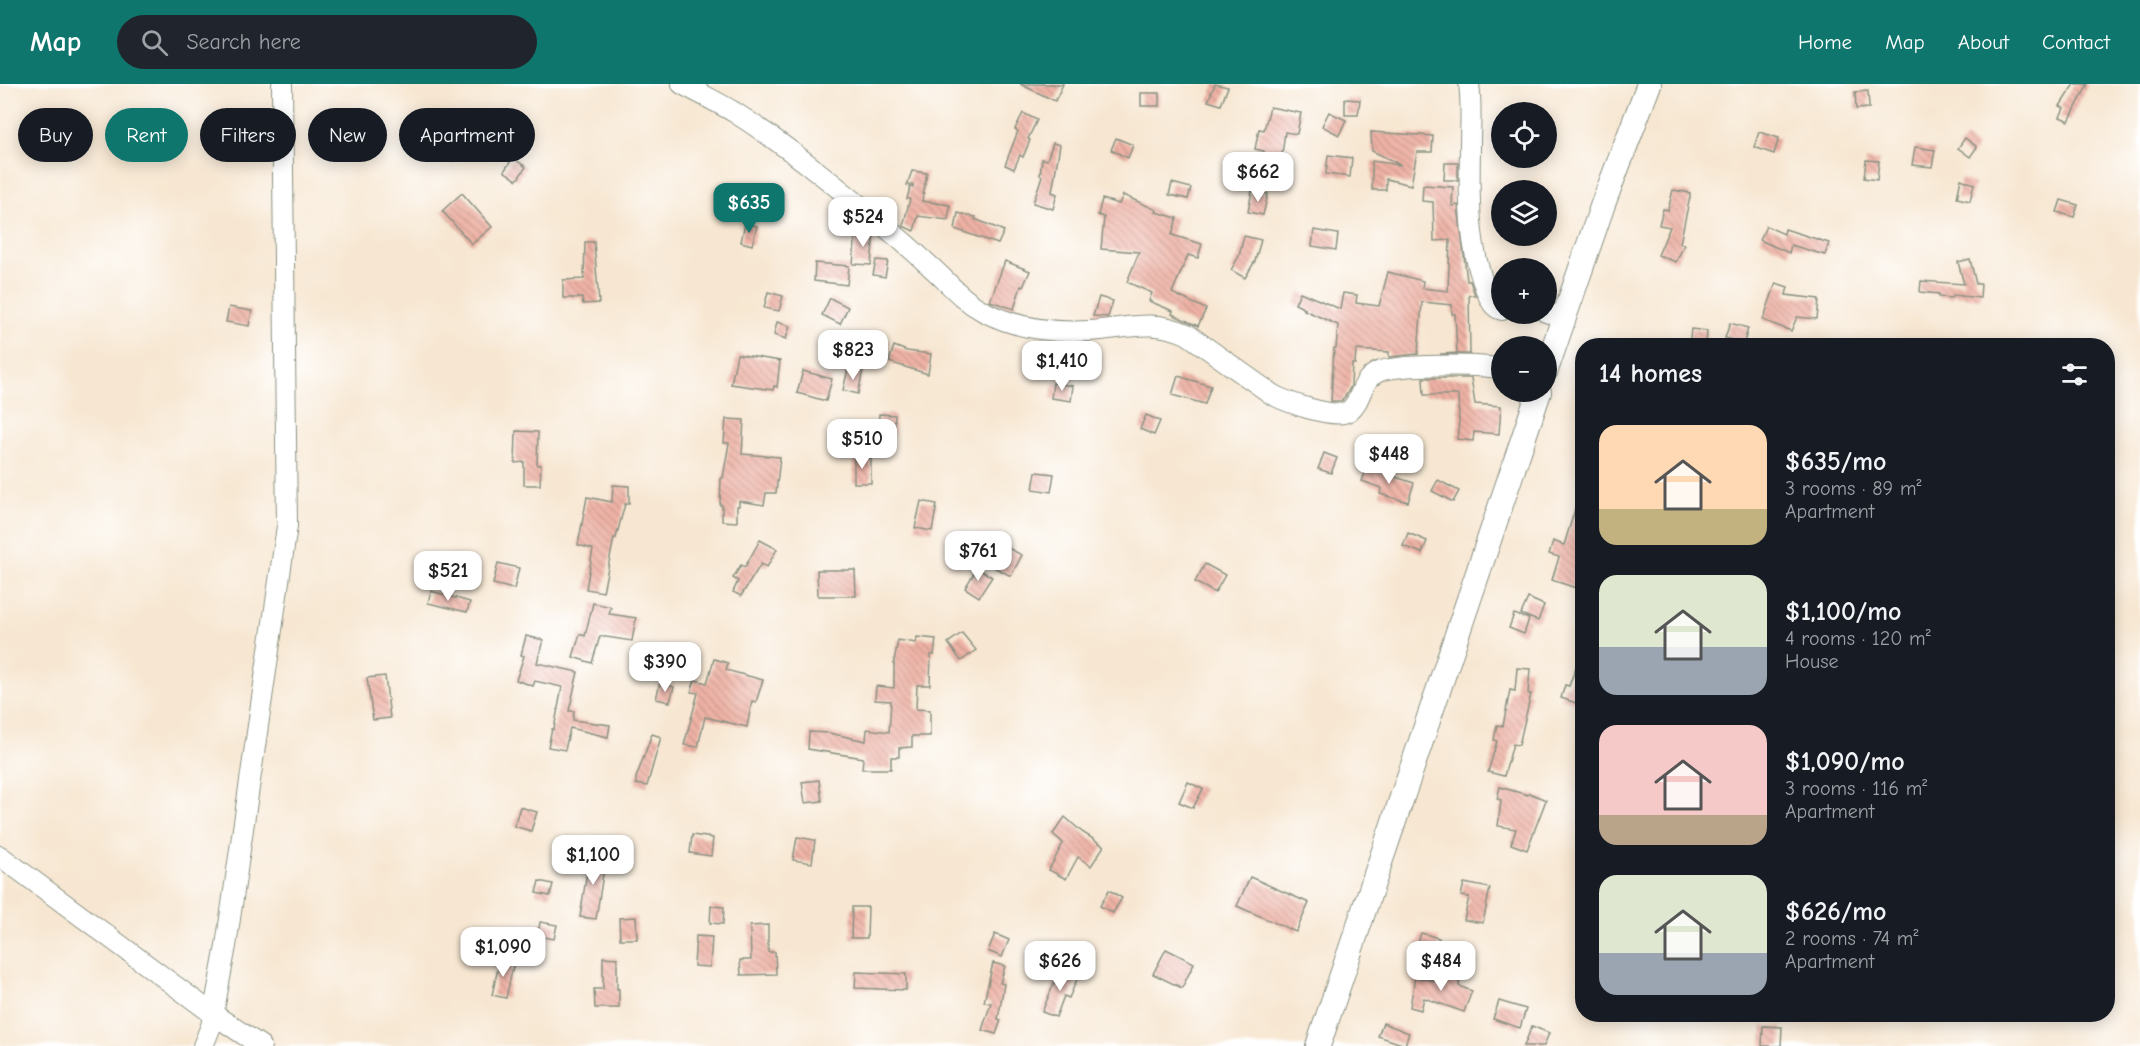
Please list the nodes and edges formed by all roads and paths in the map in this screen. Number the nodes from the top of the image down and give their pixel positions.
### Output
1 (282, 84) edge
2 (682, 84) edge
3 (1469, 84) edge
4 (1649, 84) edge
5 (1491, 302) edge
6 (1557, 310) edge
7 (1491, 368) edge
8 (1533, 402) edge
9 (0, 856) edge
10 (213, 1014) junction
11 (202, 1046) edge
12 (261, 1046) edge
13 (1318, 1046) edge

1 - 10 street
2 - 7 street
3 - 5 street
4 - 6 main road
8 - 13 main road
9 - 10 street
10 - 11 street
10 - 12 street

